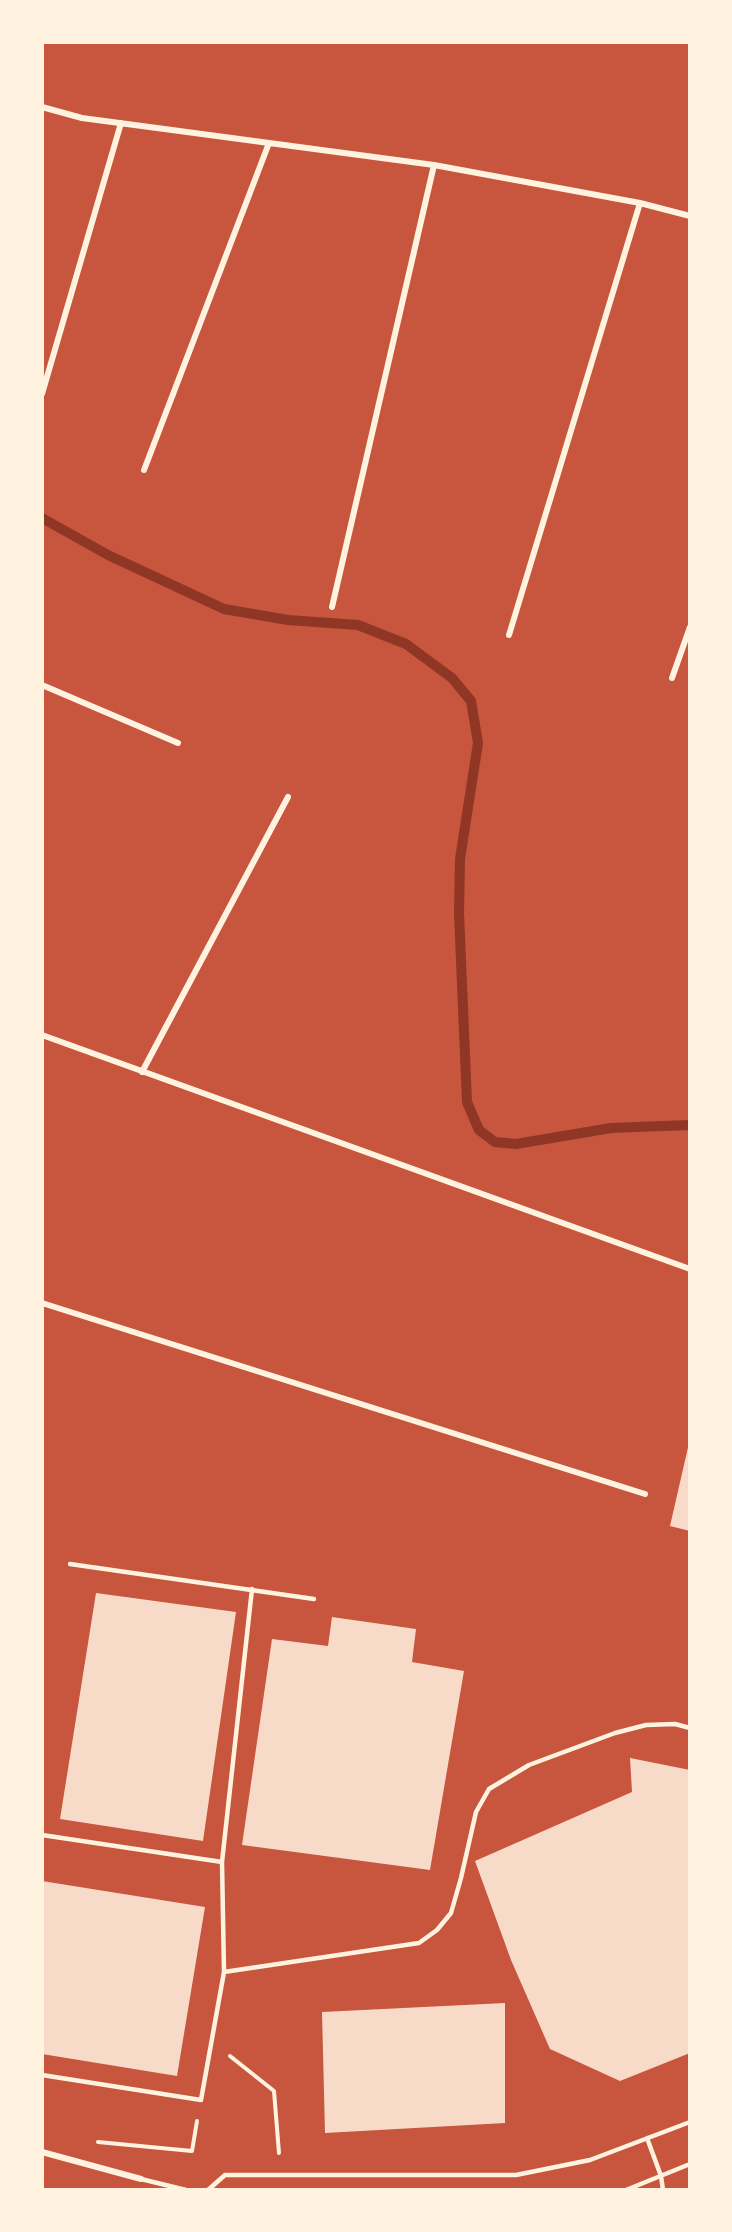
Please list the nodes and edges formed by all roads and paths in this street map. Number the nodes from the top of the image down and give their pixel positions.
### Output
1 (42, 107) edge
2 (121, 123) junction
3 (269, 143) junction
4 (434, 165) junction
5 (640, 203) junction
6 (690, 216) edge
7 (42, 394) edge
8 (144, 470) dead end
9 (332, 607) dead end
10 (690, 627) edge
11 (508, 635) dead end
12 (672, 678) dead end
13 (42, 685) edge
14 (178, 743) dead end
15 (288, 797) dead end
16 (42, 1035) edge
17 (142, 1072) junction
18 (690, 1269) edge
19 (42, 1303) edge
20 (645, 1494) dead end
21 (70, 1564) dead end
22 (252, 1589) junction
23 (314, 1599) dead end
24 (690, 1728) edge
25 (42, 1835) edge
26 (222, 1862) junction
27 (224, 1972) junction
28 (212, 2041) junction
29 (42, 2075) edge
30 (201, 2100) junction
31 (690, 2122) edge
32 (647, 2138) junction
33 (87, 2140) dead end
34 (42, 2152) edge
35 (690, 2164) edge
36 (280, 2175) junction
37 (661, 2176) junction
38 (141, 2179) joint
39 (186, 2190) edge
40 (208, 2190) edge
41 (626, 2190) edge
42 (663, 2190) edge

1 - 2 street
2 - 3 street
2 - 7 street
3 - 4 street
3 - 8 street
4 - 5 street
4 - 9 street
5 - 6 street
5 - 11 street
10 - 12 street
13 - 14 street
15 - 17 street
16 - 17 street
17 - 18 street
19 - 20 street
21 - 22 lane
22 - 23 lane
22 - 26 lane
24 - 27 lane
25 - 26 lane
26 - 27 lane
27 - 28 lane
28 - 30 lane
28 - 36 path
29 - 30 lane
30 - 33 path
31 - 32 lane
32 - 36 lane
32 - 37 lane
34 - 38 street
35 - 37 lane
36 - 40 lane
37 - 41 lane
37 - 42 lane
38 - 39 lane

